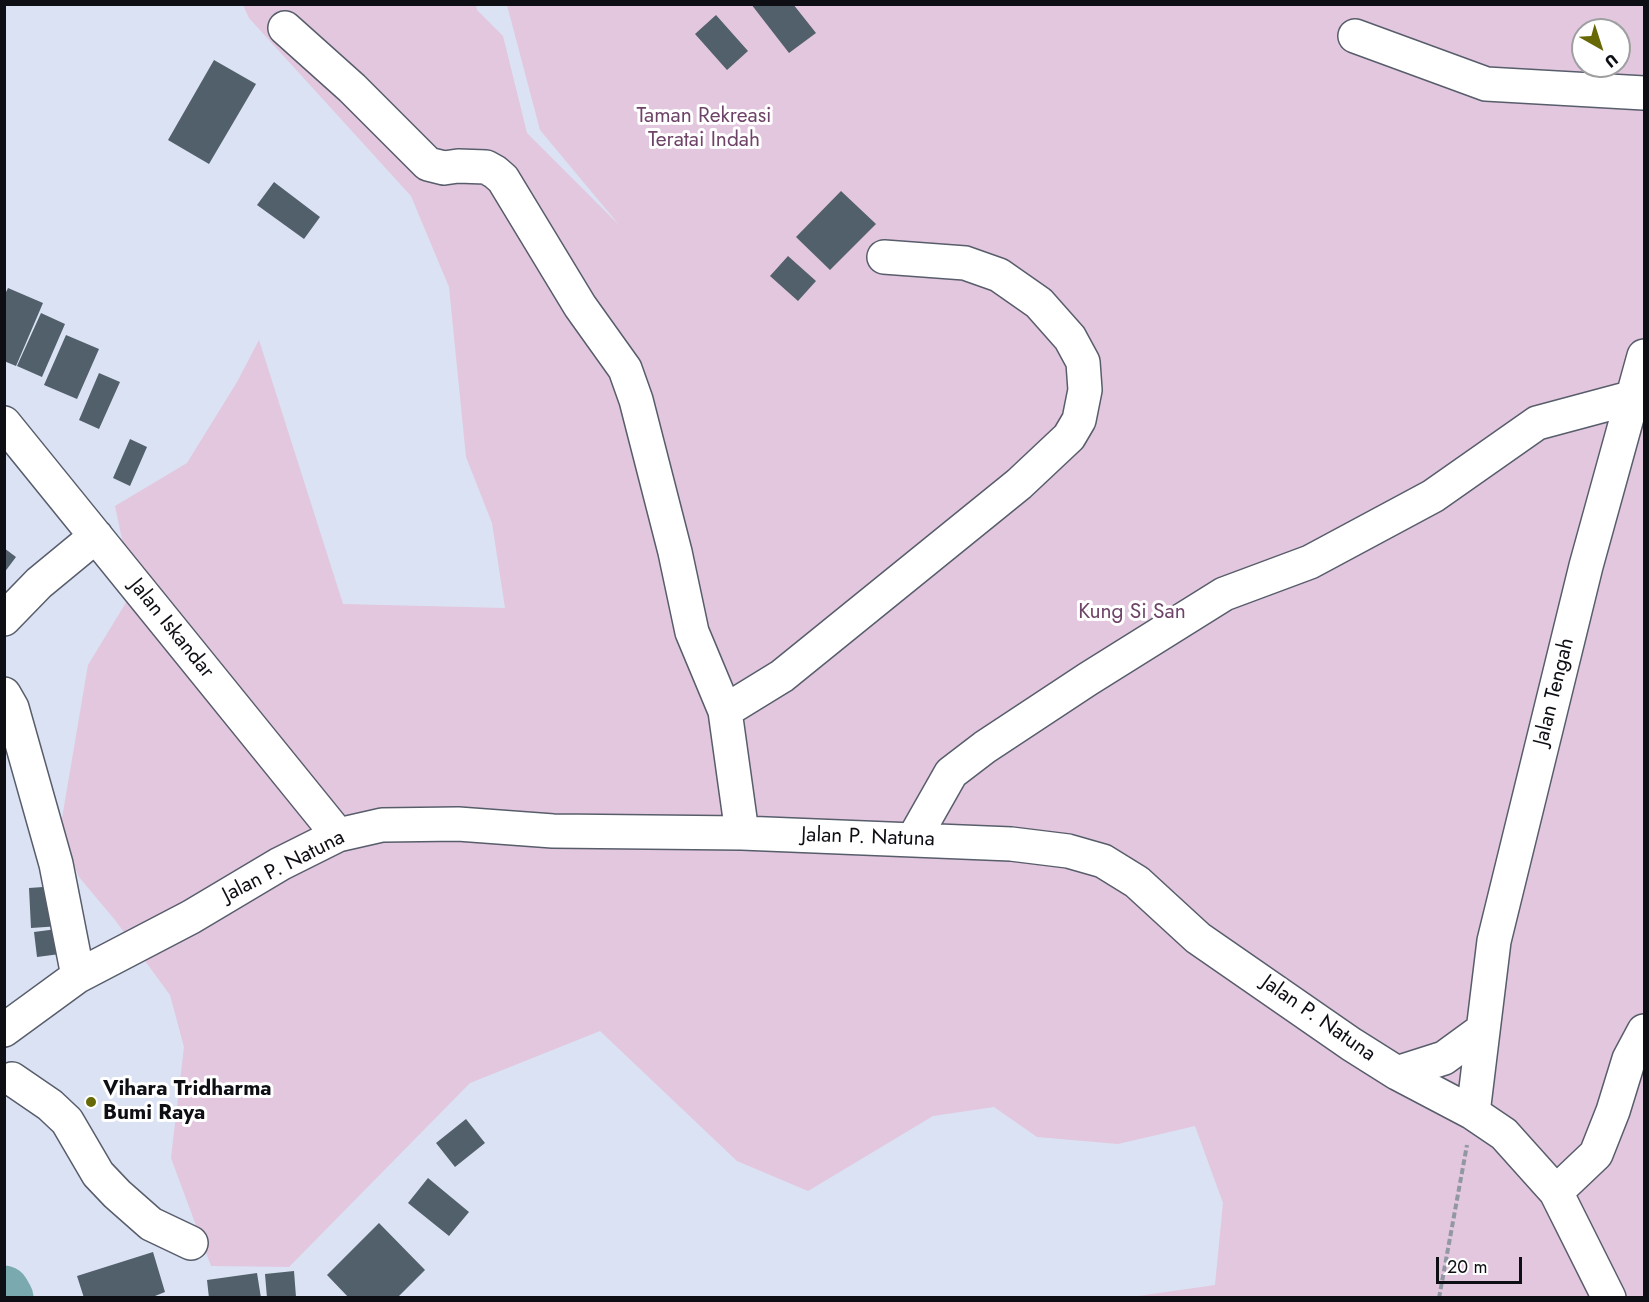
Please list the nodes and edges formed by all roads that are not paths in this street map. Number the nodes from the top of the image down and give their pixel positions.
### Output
1 (285, 28) dead end
2 (1355, 36) dead end
3 (1644, 93) edge
4 (884, 257) dead end
5 (1644, 356) edge
6 (1634, 397) junction
7 (4, 423) edge
8 (96, 536) junction
9 (4, 619) edge
10 (4, 694) edge
11 (725, 711) junction
12 (742, 833) junction
13 (338, 835) junction
14 (913, 840) junction
15 (78, 976) junction
16 (10, 1016) edge
17 (1481, 1031) junction
18 (1644, 1031) edge
19 (1397, 1073) junction
20 (12, 1079) dead end
21 (1473, 1113) junction
22 (1556, 1192) junction
23 (191, 1243) dead end
24 (1609, 1298) edge

1 - 11 street
2 - 3 street
4 - 11 street
5 - 6 street, Jalan Tengah
6 - 14 street
6 - 17 street, Jalan Tengah
7 - 8 street, Jalan Iskandar
8 - 9 street
8 - 13 street, Jalan Iskandar
10 - 15 street
11 - 12 street
12 - 13 street, Jalan P. Natuna
12 - 14 street, Jalan P. Natuna
13 - 15 street, Jalan P. Natuna
14 - 19 street, Jalan P. Natuna
15 - 16 street, Jalan P. Natuna
17 - 19 street
17 - 21 street, Jalan Tengah
18 - 22 street
19 - 21 street, Jalan P. Natuna
20 - 23 street
21 - 22 street, Jalan P. Natuna
22 - 24 street, Jalan P. Natuna

